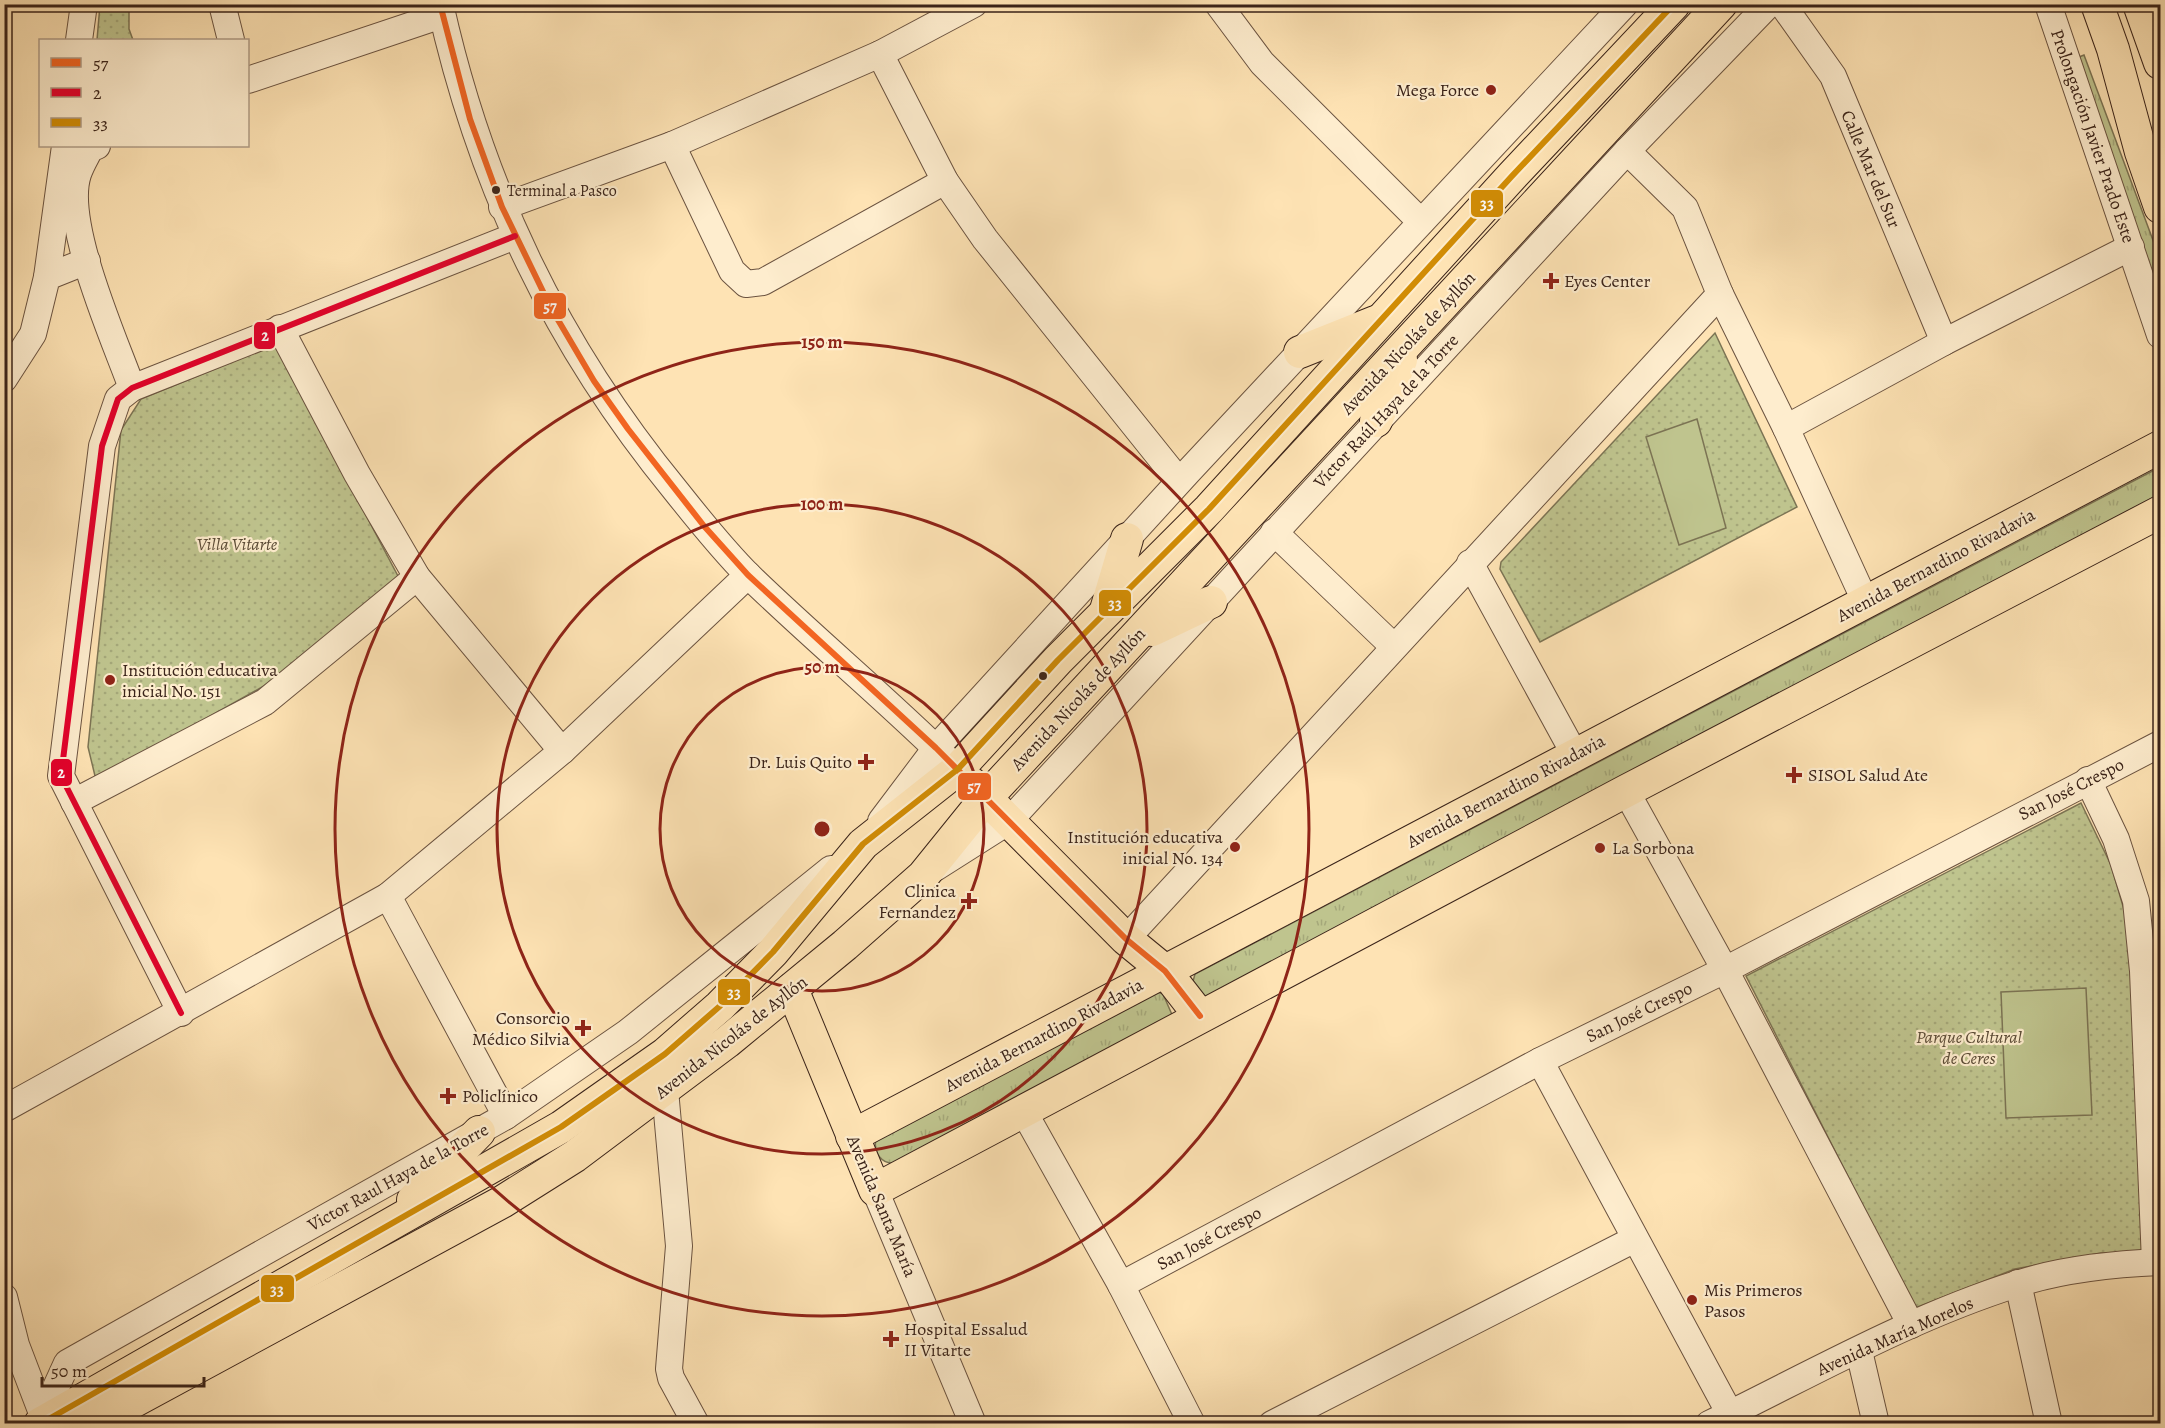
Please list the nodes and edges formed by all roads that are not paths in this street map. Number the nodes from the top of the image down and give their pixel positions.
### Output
1 (84, 4) edge
2 (222, 4) edge
3 (974, 4) edge
4 (1218, 4) edge
5 (1625, 4) edge
6 (1674, 4) edge
7 (1721, 4) edge
8 (1769, 4) edge
9 (1782, 4) edge
10 (2048, 4) edge
11 (2097, 4) edge
12 (2139, 4) edge
13 (441, 10) edge
14 (79, 39) edge
15 (231, 39) edge
16 (880, 54) junction
17 (2160, 63) edge
18 (249, 80) edge
19 (672, 145) junction
20 (65, 147) edge
21 (95, 147) edge
22 (1627, 151) junction
23 (945, 181) junction
24 (502, 207) junction
25 (2160, 207) edge
26 (1421, 222) junction
27 (514, 236) junction
28 (2131, 247) junction
29 (87, 261) junction
30 (47, 277) junction
31 (1720, 294) junction
32 (1382, 319) junction
33 (280, 328) junction
34 (2160, 335) edge
35 (1944, 342) junction
36 (1408, 343) junction
37 (1300, 352) junction
38 (4, 379) edge
39 (132, 388) junction
40 (1376, 422) junction
41 (1785, 428) junction
42 (2160, 447) edge
43 (1179, 481) junction
44 (2160, 512) edge
45 (1274, 532) junction
46 (1127, 539) junction
47 (1470, 563) junction
48 (748, 575) junction
49 (417, 577) junction
50 (1865, 601) junction
51 (1211, 602) junction
52 (1105, 615) junction
53 (1135, 638) junction
54 (1393, 646) junction
55 (2160, 744) edge
56 (936, 748) junction
57 (562, 751) junction
58 (1575, 755) junction
59 (958, 769) junction
60 (2088, 780) junction
61 (1626, 791) junction
62 (986, 798) junction
63 (74, 802) junction
64 (1009, 821) junction
65 (863, 844) junction
66 (922, 876) junction
67 (387, 896) junction
68 (1126, 939) junction
69 (1725, 970) junction
70 (1165, 971) junction
71 (792, 989) junction
72 (181, 1013) junction
73 (1200, 1016) junction
74 (1540, 1061) junction
75 (665, 1090) junction
76 (4, 1109) edge
77 (1024, 1112) junction
78 (492, 1124) junction
79 (852, 1136) junction
80 (875, 1190) junction
81 (388, 1226) junction
82 (1635, 1239) junction
83 (2158, 1262) edge
84 (2018, 1283) junction
85 (1121, 1285) junction
86 (4, 1297) edge
87 (1911, 1325) junction
88 (1859, 1351) junction
89 (1719, 1419) edge
90 (43, 1422) edge
91 (92, 1424) edge
92 (696, 1424) edge
93 (973, 1424) edge
94 (1192, 1424) edge
95 (1272, 1424) edge
96 (1876, 1424) edge
97 (2049, 1424) edge

1 - 14 street
2 - 15 street
3 - 16 street
4 - 26 street
5 - 26 street
6 - 32 main road, Avenida Nicolás de Ayllón
7 - 36 main road, Avenida Nicolás de Ayllón
8 - 22 street, Víctor Raúl Haya de la Torre
9 - 35 street, Calle Mar del Sur
10 - 28 street, Prolongación Javier Prado Este
11 - 25 main road
12 - 17 main road
13 - 18 street
13 - 24 street
16 - 19 street
16 - 23 street
19 - 23 street
19 - 24 street
20 - 30 street
21 - 29 street
22 - 31 street
22 - 40 street, Víctor Raúl Haya de la Torre
23 - 43 street
24 - 27 street
26 - 37 street
27 - 33 street
27 - 48 street
28 - 34 street, Prolongación Javier Prado Este
28 - 35 street
29 - 30 street
29 - 39 street
30 - 38 street
31 - 41 street
31 - 47 street
32 - 37 main road
32 - 52 main road, Avenida Nicolás de Ayllón
33 - 39 street
33 - 49 street
35 - 41 street
36 - 40 main road
36 - 53 main road, Avenida Nicolás de Ayllón
37 - 43 street
39 - 63 street
40 - 45 street, Víctor Raúl Haya de la Torre
41 - 50 street
42 - 50 main road, Avenida Bernardino Rivadavia
43 - 46 street
44 - 61 main road
45 - 51 street, Víctor Raúl Haya de la Torre
45 - 54 street
46 - 52 main road
46 - 56 street
47 - 54 street
47 - 58 street
48 - 56 street
48 - 57 street
49 - 57 street
49 - 63 street
50 - 58 main road, Avenida Bernardino Rivadavia
51 - 53 main road
51 - 64 street, Víctor Raúl Haya de la Torre
52 - 59 main road, Avenida Nicolás de Ayllón
53 - 62 main road, Avenida Nicolás de Ayllón
54 - 68 street
55 - 60 street, San José Crespo
56 - 59 street
56 - 65 street, Victor Raul Haya de la Torre
57 - 67 street
58 - 70 main road, Avenida Bernardino Rivadavia
59 - 62 main road
59 - 65 main road, Avenida Nicolás de Ayllón
60 - 69 street, San José Crespo
60 - 83 street
61 - 69 street
61 - 73 main road
62 - 64 main road
62 - 66 main road, Avenida Nicolás de Ayllón
63 - 72 street
64 - 66 street
64 - 68 main road
65 - 78 street, Victor Raul Haya de la Torre
65 - 81 main road, Avenida Nicolás de Ayllón
66 - 71 main road, Avenida Nicolás de Ayllón
67 - 72 street
67 - 78 street
68 - 70 main road
69 - 74 street, San José Crespo
69 - 87 street
70 - 73 main road
70 - 79 main road, Avenida Bernardino Rivadavia
71 - 75 main road, Avenida Nicolás de Ayllón
71 - 79 main road, Avenida Santa María
72 - 76 street
73 - 77 main road
74 - 82 street
74 - 85 street, San José Crespo
75 - 91 main road, Avenida Nicolás de Ayllón
75 - 92 street
77 - 80 main road
77 - 85 street
78 - 81 main road
78 - 90 street, Victor Raul Haya de la Torre
79 - 80 main road, Avenida Santa María
80 - 93 street, Avenida Santa María
81 - 90 main road, Avenida Nicolás de Ayllón
82 - 89 street
82 - 95 street
83 - 84 street, Avenida María Morelos
84 - 87 street, Avenida María Morelos
84 - 97 street
85 - 94 street
86 - 90 street
87 - 88 street, Avenida María Morelos
88 - 89 street, Avenida María Morelos
88 - 96 street

